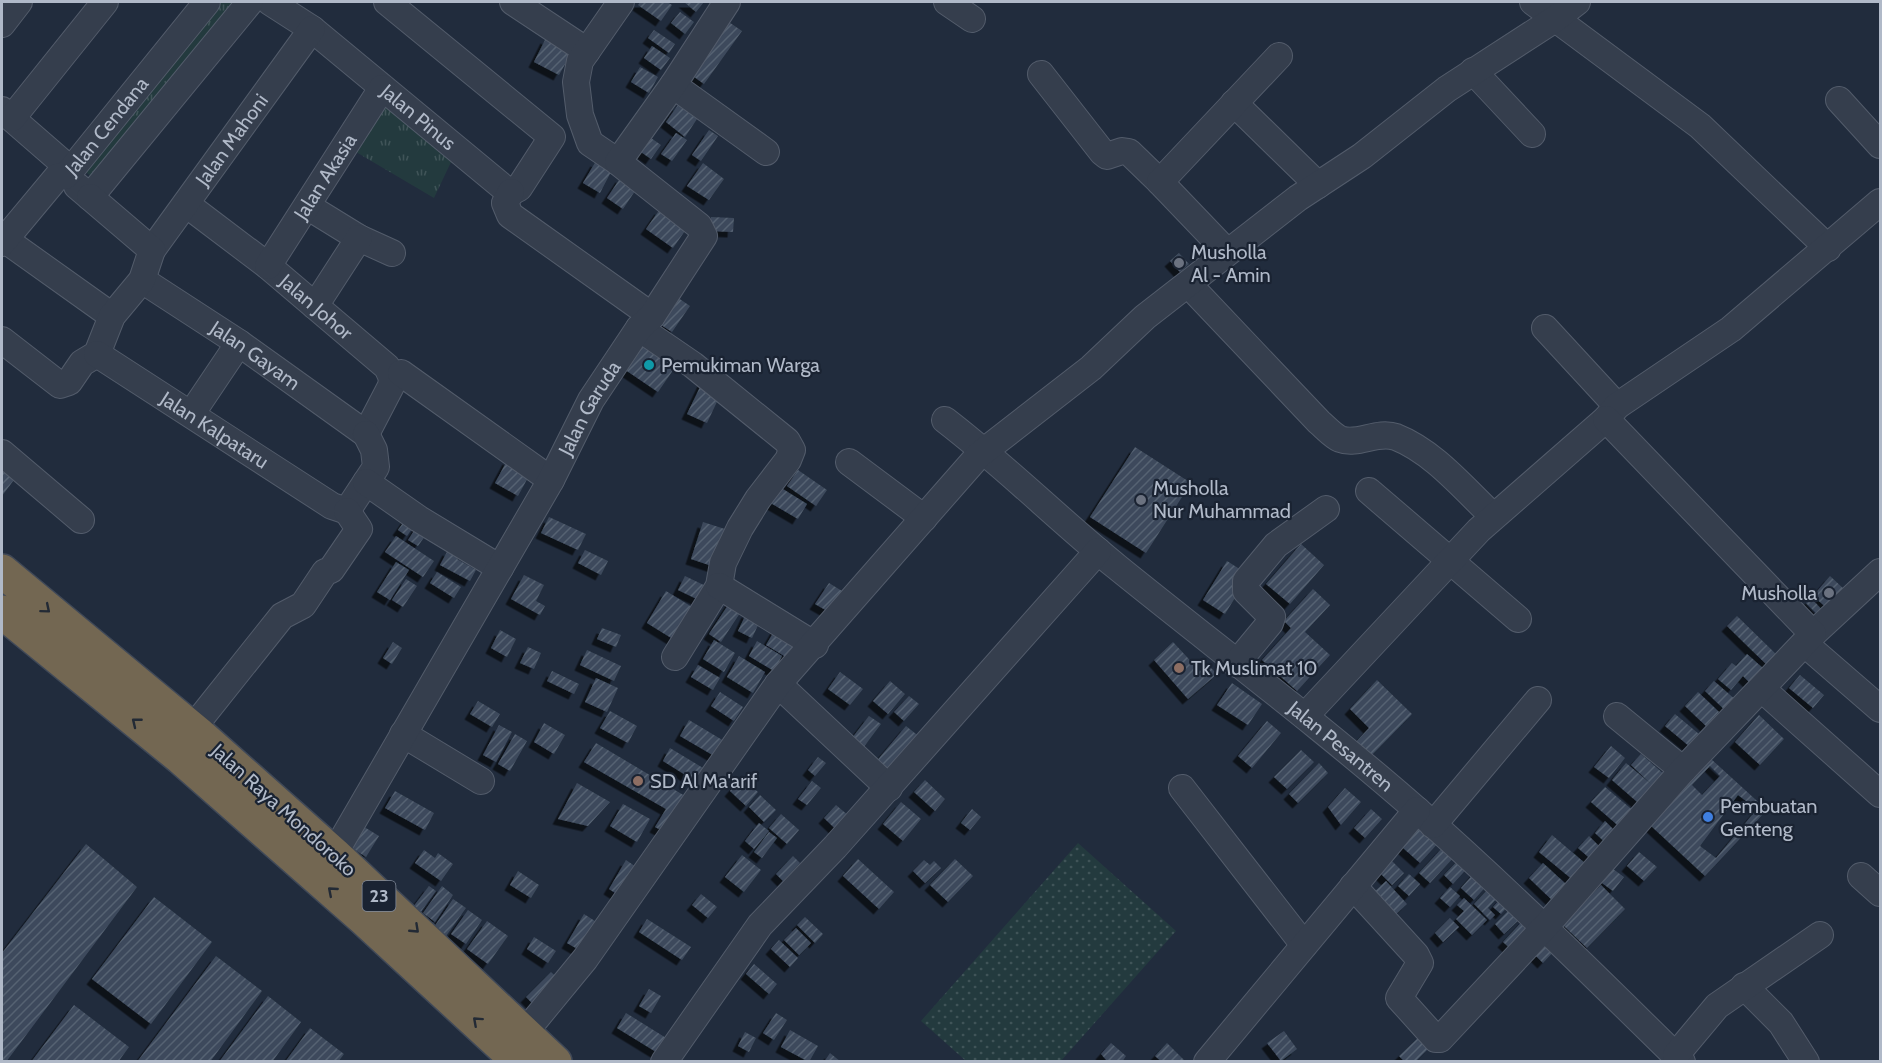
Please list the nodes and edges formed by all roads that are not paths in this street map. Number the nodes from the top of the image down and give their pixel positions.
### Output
1 (19, 2) edge
2 (105, 2) edge
3 (207, 2) edge
4 (250, 2) edge
5 (270, 2) edge
6 (387, 2) edge
7 (516, 2) edge
8 (621, 2) edge
9 (727, 2) edge
10 (947, 2) edge
11 (1533, 2) edge
12 (1577, 2) edge
13 (972, 19) dead end
14 (1555, 19) junction
15 (2, 24) edge
16 (312, 29) junction
17 (587, 51) junction
18 (1279, 56) dead end
19 (1473, 70) junction
20 (1041, 74) dead end
21 (673, 85) junction
22 (382, 88) junction
23 (1839, 100) dead end
24 (1234, 103) junction
25 (7, 114) edge
26 (1532, 134) dead end
27 (1881, 145) edge
28 (766, 152) dead end
29 (618, 162) junction
30 (68, 173) junction
31 (1160, 182) junction
32 (1318, 185) junction
33 (511, 192) junction
34 (90, 197) junction
35 (1881, 202) edge
36 (186, 204) junction
37 (307, 206) junction
38 (6, 228) edge
39 (359, 238) junction
40 (1828, 248) junction
41 (152, 250) junction
42 (1227, 252) junction
43 (392, 253) dead end
44 (268, 266) junction
45 (142, 280) junction
46 (1189, 285) junction
47 (315, 306) junction
48 (112, 316) junction
49 (645, 322) junction
50 (1545, 328) dead end
51 (2, 340) edge
52 (239, 343) junction
53 (98, 354) junction
54 (401, 373) dead end
55 (192, 413) junction
56 (1612, 413) junction
57 (945, 420) dead end
58 (366, 434) junction
59 (2, 453) edge
60 (976, 459) junction
61 (849, 462) dead end
62 (551, 480) junction
63 (366, 482) junction
64 (1369, 491) dead end
65 (339, 508) junction
66 (1326, 509) dead end
67 (1493, 516) junction
68 (924, 518) junction
69 (81, 520) dead end
70 (1452, 560) junction
71 (1088, 561) junction
72 (500, 568) junction
73 (2, 571) edge
74 (1881, 572) edge
75 (719, 586) junction
76 (2, 612) edge
77 (1518, 620) dead end
78 (1809, 639) junction
79 (815, 645) junction
80 (675, 657) dead end
81 (1236, 664) junction
82 (778, 684) junction
83 (1762, 689) junction
84 (1538, 700) dead end
85 (1881, 709) edge
86 (1305, 716) junction
87 (1617, 716) dead end
88 (192, 729) junction
89 (403, 734) junction
90 (1683, 770) junction
91 (481, 781) dead end
92 (889, 788) junction
93 (1182, 788) dead end
94 (1881, 794) edge
95 (1425, 818) junction
96 (334, 854) junction
97 (1861, 876) dead end
98 (1353, 886) junction
99 (1881, 893) edge
100 (1544, 927) junction
101 (1820, 935) dead end
102 (1304, 945) junction
103 (1744, 986) junction
104 (522, 1047) edge
105 (1679, 1058) edge
106 (555, 1062) edge
107 (664, 1062) edge
108 (1207, 1062) edge
109 (1806, 1062) edge

1 - 15 street
2 - 25 street
3 - 30 street, Jalan Cendana
4 - 34 street
5 - 16 street, Jalan Pinus
6 - 33 street
7 - 17 street
8 - 17 street
9 - 21 street
10 - 13 street
11 - 14 street
12 - 14 street
14 - 19 street
14 - 40 street
16 - 22 street, Jalan Pinus
16 - 36 street, Jalan Mahoni
17 - 29 street
18 - 24 street
19 - 26 street
19 - 32 street
20 - 31 street
21 - 28 street
21 - 29 street
22 - 33 street, Jalan Pinus
22 - 37 street, Jalan Akasia
23 - 27 street
24 - 31 street
24 - 32 street
25 - 30 street
29 - 49 street, Jalan Garuda
30 - 34 street
30 - 38 street, Jalan Cendana
31 - 42 street
32 - 42 street
33 - 49 street
34 - 41 street
35 - 40 street
36 - 41 street, Jalan Mahoni
36 - 44 street, Jalan Johor
37 - 39 street
37 - 44 street, Jalan Akasia
38 - 48 street
39 - 43 street
39 - 47 street
40 - 56 street
41 - 45 street, Jalan Mahoni
42 - 46 street
44 - 47 street, Jalan Johor
45 - 48 street
45 - 52 street, Jalan Gayam
46 - 60 street
46 - 67 street
47 - 58 street, Jalan Johor
48 - 53 street
49 - 62 street, Jalan Garuda
49 - 75 street
50 - 56 street
51 - 53 street
52 - 55 street
52 - 58 street, Jalan Gayam
53 - 55 street, Jalan Kalpataru
54 - 62 street
55 - 65 street, Jalan Kalpataru
56 - 67 street
56 - 78 street
57 - 60 street, Jalan Pesantren
58 - 63 street
59 - 69 street
60 - 68 street
60 - 71 street, Jalan Pesantren
61 - 68 street
62 - 72 street, Jalan Garuda
63 - 65 street
63 - 72 street
64 - 70 street
65 - 88 street
66 - 81 street
67 - 70 street
68 - 79 street
70 - 77 street
70 - 86 street
71 - 81 street, Jalan Pesantren
71 - 92 street
72 - 89 street, Jalan Garuda
73 -> 88 highway, Jalan Raya Mondoroko / 23
74 - 78 street
75 - 79 street
75 - 80 street
104 -> 76 highway, Jalan Raya Mondoroko / 23
78 - 83 street
78 - 85 street
79 - 82 street
81 - 86 street, Jalan Pesantren
82 - 92 street
82 - 104 street
83 - 90 street
83 - 94 street
84 - 95 street
86 - 95 street, Jalan Pesantren
87 - 90 street
88 - 96 highway, Jalan Raya Mondoroko / 23
89 - 91 street
89 - 96 street, Jalan Garuda
90 - 100 street
92 - 107 street
93 - 102 street
95 - 98 street
95 - 100 street, Jalan Pesantren
96 -> 104 highway, Jalan Raya Mondoroko / 23
97 - 99 street
98 - 100 street
98 - 102 street
100 - 105 street, Jalan Pesantren
101 - 103 street
102 - 108 street
103 - 105 street
103 - 109 street
104 - 106 highway, Jalan Raya Mondoroko / 23

